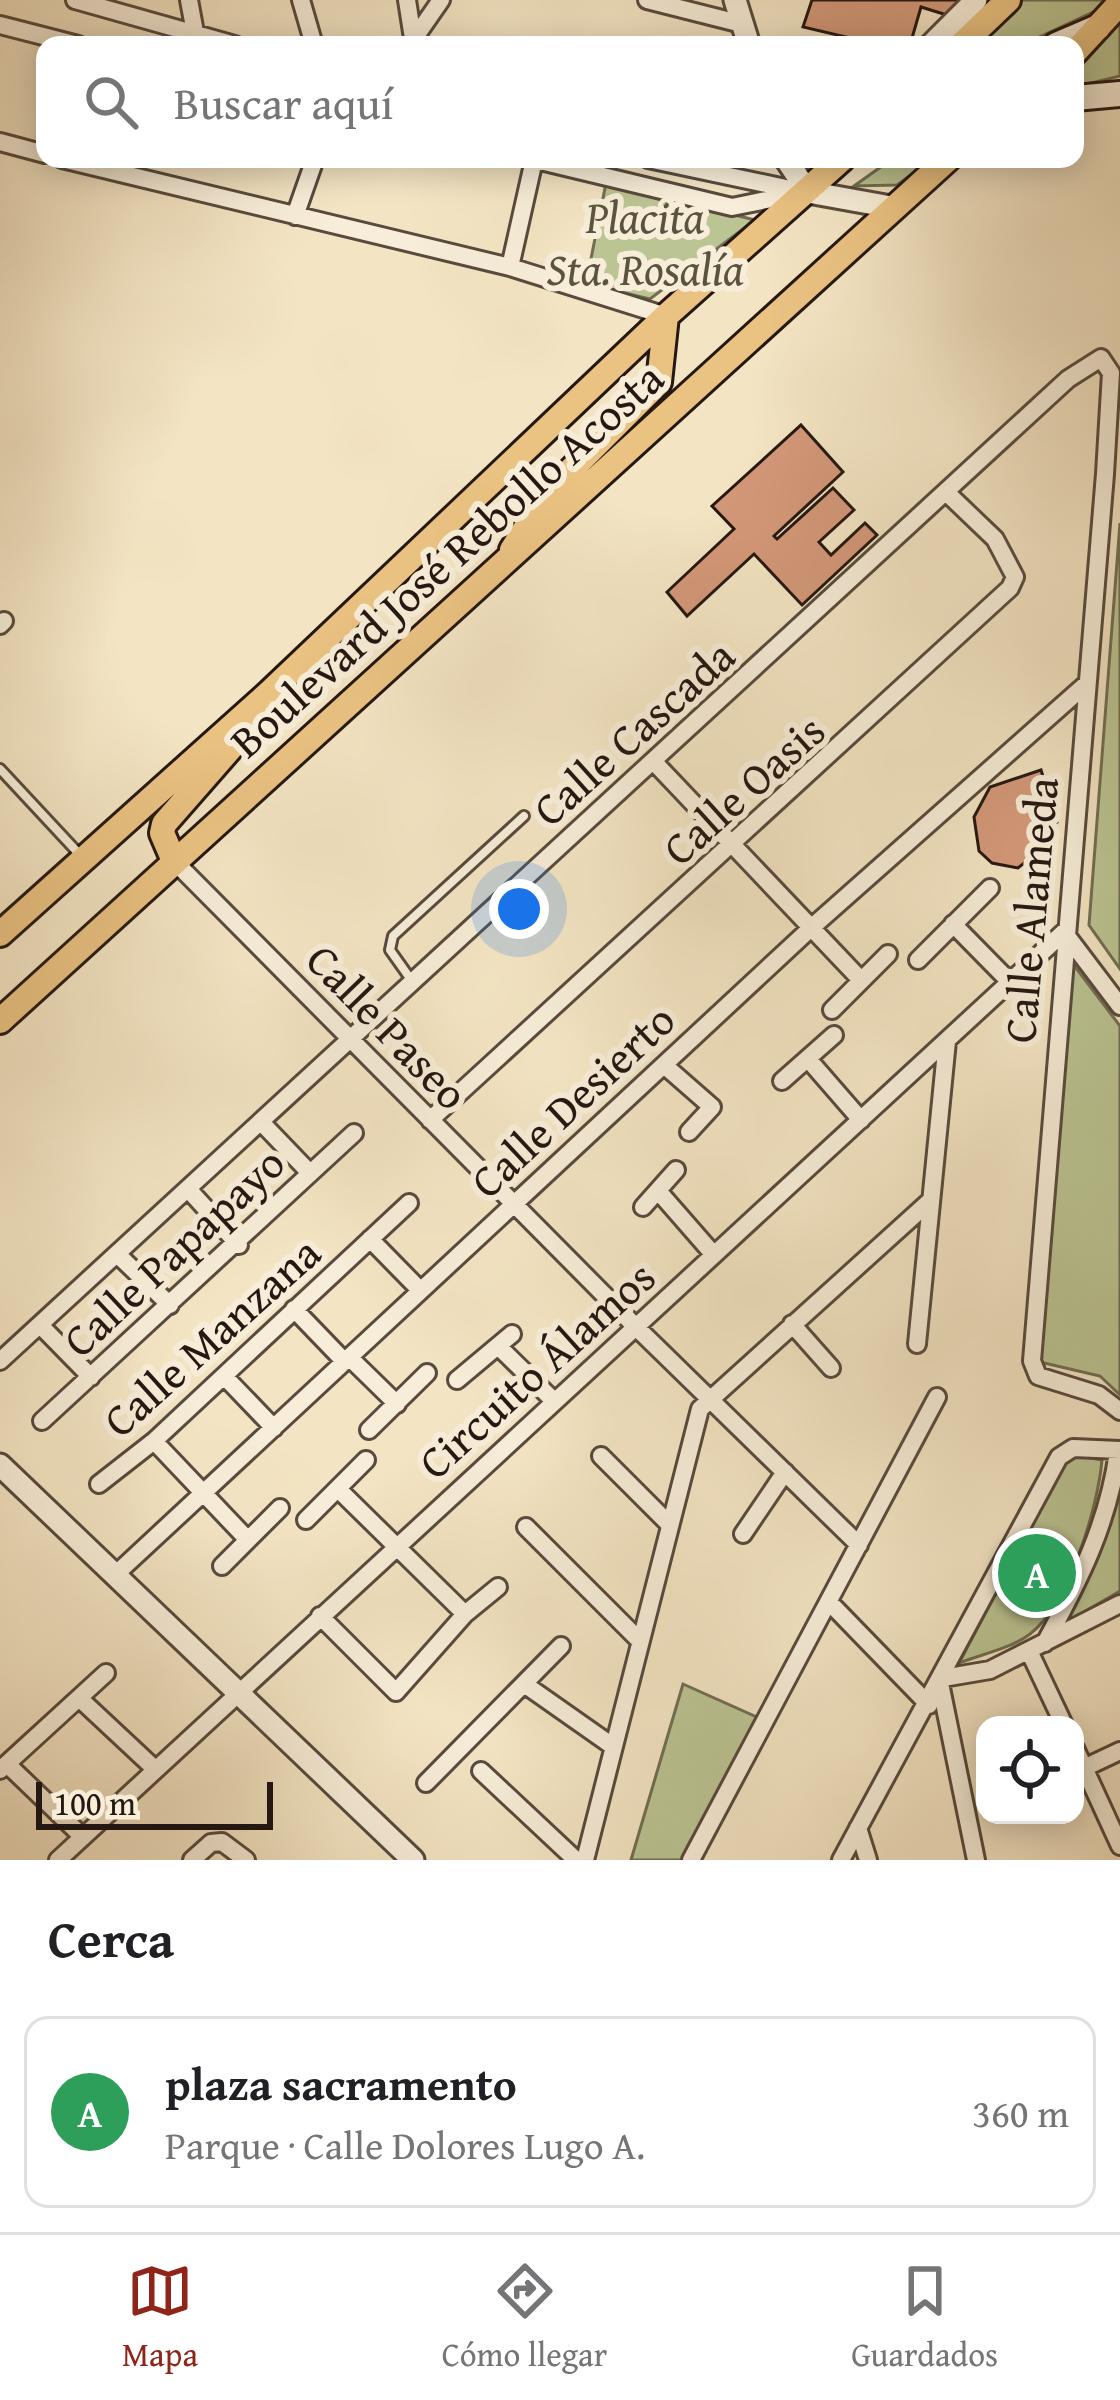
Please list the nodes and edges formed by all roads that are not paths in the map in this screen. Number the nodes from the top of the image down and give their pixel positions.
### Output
1 (75, 0) edge
2 (190, 0) edge
3 (301, 0) edge
4 (407, 0) edge
5 (441, 0) edge
6 (646, 0) edge
7 (735, 0) edge
8 (976, 0) edge
9 (1008, 0) edge
10 (1120, 3) edge
11 (1110, 22) edge
12 (0, 25) edge
13 (745, 35) edge
14 (43, 36) edge
15 (187, 36) edge
16 (196, 36) edge
17 (311, 36) edge
18 (414, 36) edge
19 (418, 36) edge
20 (940, 36) edge
21 (970, 36) edge
22 (1078, 36) edge
23 (1084, 44) edge
24 (1120, 94) edge
25 (1084, 97) edge
26 (0, 142) edge
27 (36, 152) edge
28 (105, 168) edge
29 (312, 168) edge
30 (531, 168) edge
31 (570, 168) edge
32 (692, 168) edge
33 (792, 168) edge
34 (817, 168) edge
35 (833, 168) edge
36 (937, 168) edge
37 (808, 192) junction
38 (891, 207) junction
39 (295, 215) junction
40 (510, 267) junction
41 (666, 316) junction
42 (1106, 359) joint
43 (947, 493) junction
44 (507, 563) junction
45 (1084, 686) junction
46 (270, 692) junction
47 (654, 762) junction
48 (0, 769) edge
49 (524, 816) dead end
50 (733, 846) junction
51 (83, 858) junction
52 (174, 861) junction
53 (990, 888) dead end
54 (953, 924) junction
55 (811, 928) junction
56 (1064, 932) junction
57 (0, 934) edge
58 (888, 953) dead end
59 (918, 960) dead end
60 (860, 979) junction
61 (1009, 981) junction
62 (413, 982) junction
63 (1120, 1006) edge
64 (832, 1010) dead end
65 (0, 1021) edge
66 (834, 1035) dead end
67 (352, 1039) junction
68 (947, 1042) junction
69 (808, 1059) junction
70 (664, 1065) junction
71 (782, 1082) dead end
72 (430, 1120) junction
73 (861, 1120) junction
74 (261, 1122) junction
75 (689, 1132) dead end
76 (354, 1133) dead end
77 (676, 1170) dead end
78 (310, 1173) junction
79 (188, 1190) junction
80 (659, 1192) junction
81 (931, 1200) junction
82 (409, 1203) dead end
83 (513, 1204) junction
84 (643, 1207) dead end
85 (370, 1239) junction
86 (239, 1244) junction
87 (117, 1254) junction
88 (714, 1255) junction
89 (418, 1288) junction
90 (170, 1305) junction
91 (294, 1309) junction
92 (40, 1324) junction
93 (792, 1324) junction
94 (636, 1328) junction
95 (917, 1344) dead end
96 (348, 1360) junction
97 (0, 1361) edge
98 (831, 1368) dead end
99 (428, 1373) dead end
100 (224, 1376) junction
101 (91, 1377) junction
102 (457, 1380) dead end
103 (708, 1397) junction
104 (937, 1397) dead end
105 (553, 1400) junction
106 (397, 1404) junction
107 (1120, 1411) edge
108 (42, 1421) dead end
109 (274, 1428) junction
110 (369, 1430) dead end
111 (154, 1442) junction
112 (1119, 1451) edge
113 (602, 1456) dead end
114 (366, 1460) dead end
115 (0, 1465) edge
116 (785, 1472) junction
117 (99, 1484) dead end
118 (338, 1490) junction
119 (204, 1494) junction
120 (280, 1508) dead end
121 (306, 1520) dead end
122 (668, 1523) junction
123 (526, 1527) dead end
124 (743, 1534) dead end
125 (248, 1540) junction
126 (860, 1545) junction
127 (396, 1546) junction
128 (222, 1566) dead end
129 (116, 1574) junction
130 (498, 1587) dead end
131 (830, 1603) junction
132 (1120, 1604) edge
133 (465, 1614) junction
134 (320, 1616) junction
135 (639, 1640) junction
136 (561, 1646) dead end
137 (1037, 1647) junction
138 (106, 1673) dead end
139 (941, 1680) junction
140 (527, 1686) junction
141 (240, 1692) junction
142 (79, 1698) junction
143 (929, 1705) junction
144 (1061, 1716) edge
145 (611, 1745) junction
146 (1120, 1751) edge
147 (4, 1767) edge
148 (1084, 1768) joint
149 (155, 1769) junction
150 (481, 1771) dead end
151 (426, 1783) dead end
152 (858, 1828) junction
153 (82, 1837) junction
154 (1120, 1846) edge
155 (58, 1860) edge
156 (192, 1860) edge
157 (246, 1860) edge
158 (413, 1860) edge
159 (576, 1860) edge
160 (586, 1860) edge
161 (691, 1860) edge
162 (841, 1860) edge
163 (868, 1860) edge
164 (976, 1860) edge

1 - 15 street
2 - 16 street
3 - 17 street
4 - 18 street
5 - 19 street
6 - 13 street
7 - 13 street
8 - 20 street
9 - 21 main road
10 - 11 main road
11 - 22 main road
11 - 23 main road
12 - 14 street
24 - 25 main road
26 - 27 street
28 - 39 street
29 - 39 street
30 - 40 street
31 - 37 street
32 - 37 street
33 - 37 street
34 - 37 street
35 - 37 main road, Boulevard José Rebollo Acosta
36 - 38 main road, Boulevard José Rebollo Acosta
37 - 38 street
37 - 41 main road, Boulevard José Rebollo Acosta
38 - 44 main road, Boulevard José Rebollo Acosta
39 - 40 street
40 - 41 street
41 - 44 main road
41 - 46 main road, Boulevard José Rebollo Acosta
42 - 43 street, Calle Cascada
42 - 45 street, Calle Alameda
43 - 47 street, Calle Cascada
43 - 50 street, Calle Oasis
44 - 52 main road, Boulevard José Rebollo Acosta
45 - 55 street, Calle Desierto
45 - 56 street, Calle Alameda
46 - 51 main road, Boulevard José Rebollo Acosta
46 - 52 main road
47 - 50 street
47 - 62 street, Calle Cascada
48 - 51 lane
49 - 62 lane
50 - 55 street
50 - 72 street, Calle Oasis
51 - 57 main road, Boulevard José Rebollo Acosta
52 - 65 main road, Boulevard José Rebollo Acosta
52 - 67 street, Calle Paseo
53 - 54 street
54 - 59 street
54 - 61 street
55 - 60 street
55 - 70 street, Calle Desierto
56 - 61 street, Circuito Álamos
56 - 63 street
56 - 107 street, Calle Alameda
58 - 60 street
60 - 64 street
61 - 68 street, Circuito Álamos
62 - 67 street, Calle Cascada
66 - 69 street
67 - 72 street, Calle Paseo
67 - 74 street, Calle Cascada
68 - 73 street, Circuito Álamos
68 - 81 street
69 - 71 street
69 - 73 street
70 - 75 street
70 - 83 street, Calle Desierto
72 - 83 street, Calle Paseo
73 - 88 street, Circuito Álamos
74 - 78 street
74 - 79 street, Calle Cascada
76 - 78 street, Calle Papapayo
77 - 80 street
78 - 86 street, Calle Papapayo
79 - 86 street
79 - 87 street, Calle Cascada
80 - 84 street
80 - 88 street
81 - 93 street
81 - 95 street
82 - 85 street, Calle Manzana
83 - 89 street, Calle Desierto
83 - 94 street, Calle Paseo
85 - 89 street
85 - 91 street, Calle Manzana
86 - 90 street, Calle Papapayo
87 - 90 street
87 - 92 street, Calle Cascada
88 - 94 street, Circuito Álamos
89 - 96 street, Calle Desierto
90 - 101 street, Calle Papapayo
91 - 96 street
91 - 100 street, Calle Manzana
92 - 97 street, Calle Cascada
92 - 101 street
93 - 98 street
93 - 103 street
94 - 103 street, Calle Paseo
94 - 105 street, Circuito Álamos
96 - 106 street
96 - 109 street, Calle Desierto
99 - 106 street
100 - 109 street
100 - 111 street, Calle Manzana
101 - 108 street, Calle Papapayo
102 - 105 street
103 - 116 street, Calle Paseo
103 - 122 street
104 - 126 street
105 - 127 street, Circuito Álamos
106 - 110 street
109 - 119 street, Calle Desierto
111 - 117 street, Calle Manzana
111 - 119 street
112 - 137 street
112 - 139 street
113 - 122 street
114 - 118 street
115 - 129 street
116 - 124 street
116 - 126 street, Calle Paseo
118 - 121 street
118 - 127 street
119 - 125 street
119 - 129 street, Calle Desierto
120 - 125 street
122 - 135 street
123 - 135 street
125 - 128 street
126 - 131 street
127 - 133 street
127 - 134 street, Circuito Álamos
129 - 141 street
130 - 133 street
131 - 143 street
131 - 161 street
132 - 137 street
133 - 134 street
134 - 141 street, Circuito Álamos
135 - 145 street
136 - 140 street
137 - 139 street
137 - 144 street
138 - 142 street
139 - 143 street
139 - 164 street
140 - 145 street
140 - 151 street
141 - 149 street, Circuito Álamos
141 - 158 street
142 - 147 street
142 - 149 street
143 - 152 street
145 - 160 street
146 - 148 street
147 - 153 street
148 - 154 street
149 - 153 street, Circuito Álamos
150 - 159 street
152 - 162 street
152 - 163 street
153 - 155 street, Circuito Álamos
156 - 157 street

